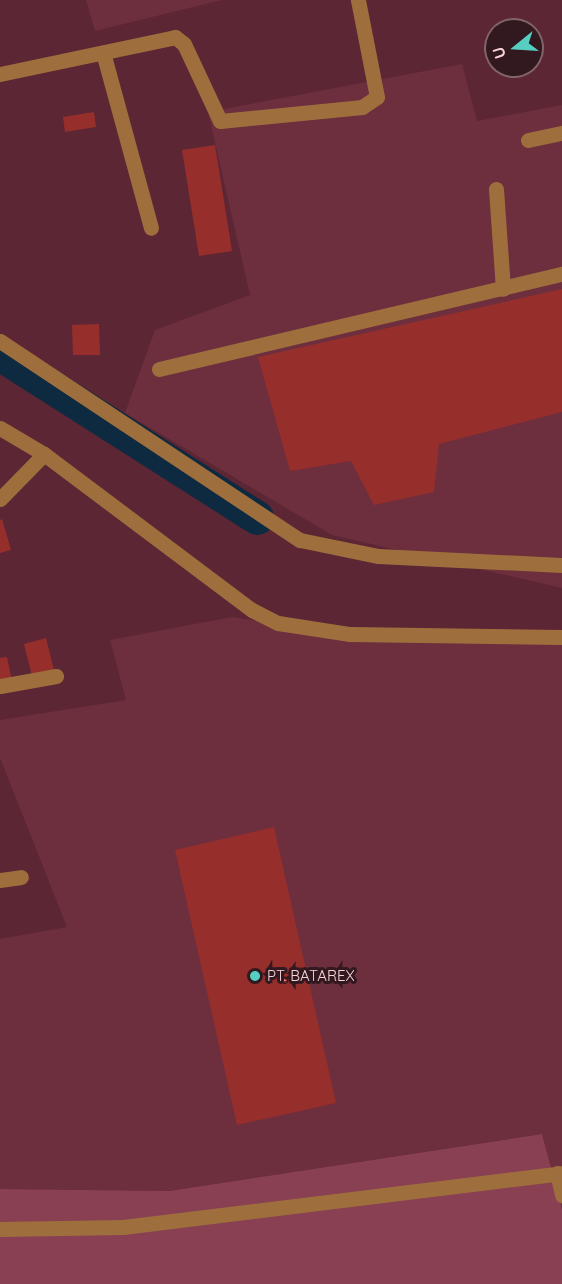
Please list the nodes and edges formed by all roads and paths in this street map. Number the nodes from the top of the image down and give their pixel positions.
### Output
1 (358, 0) edge
2 (104, 56) junction
3 (0, 74) edge
4 (562, 133) edge
5 (528, 140) dead end
6 (496, 189) dead end
7 (151, 228) dead end
8 (562, 274) edge
9 (503, 289) junction
10 (0, 341) edge
11 (159, 369) dead end
12 (0, 428) edge
13 (44, 454) junction
14 (0, 499) edge
15 (562, 565) edge
16 (562, 637) edge
17 (56, 676) dead end
18 (0, 686) edge
19 (21, 877) dead end
20 (0, 880) edge
21 (560, 1173) edge
22 (562, 1195) edge
23 (0, 1229) edge

1 - 2 street
2 - 3 street
2 - 7 street
4 - 5 street
6 - 9 street
8 - 9 street
9 - 11 street
10 - 15 street
12 - 13 street
13 - 14 street
13 - 16 street
17 - 18 street
19 - 20 street
21 - 22 street
21 - 23 street

